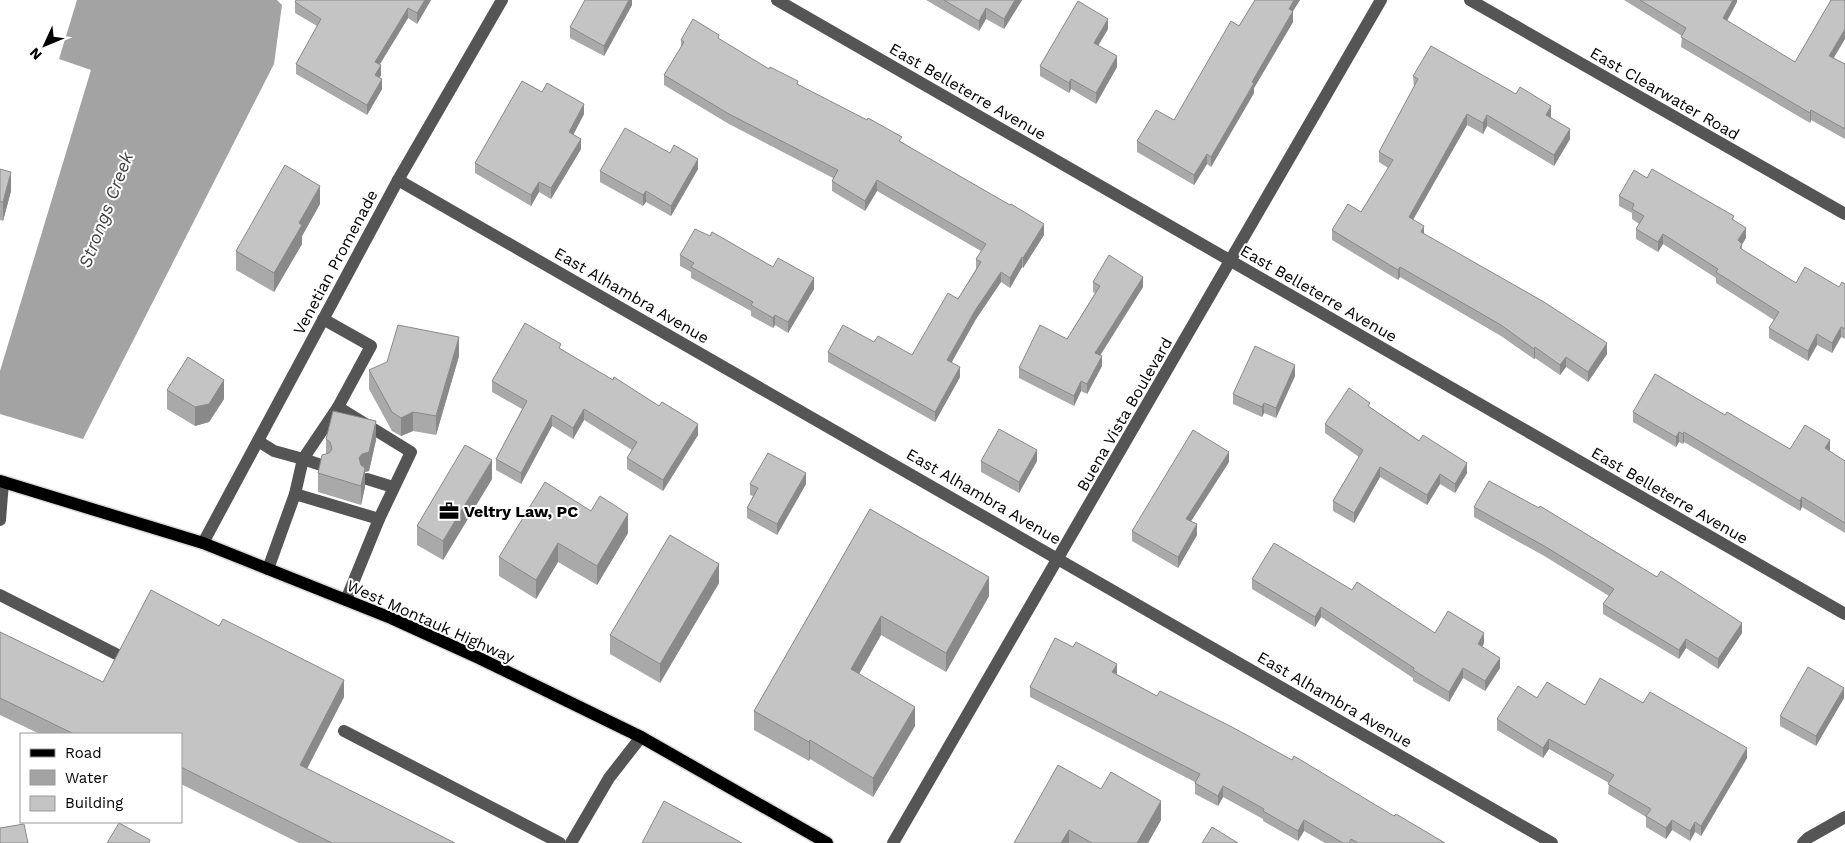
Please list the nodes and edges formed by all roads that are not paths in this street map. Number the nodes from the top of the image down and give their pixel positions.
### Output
1 (502, 0) edge
2 (777, 0) edge
3 (1381, 0) edge
4 (1470, 0) edge
5 (398, 180) junction
6 (1845, 214) edge
7 (1231, 261) junction
8 (323, 319) junction
9 (338, 407) junction
10 (258, 441) junction
11 (303, 459) junction
12 (324, 466) edge
13 (367, 479) edge
14 (1, 482) edge
15 (393, 487) junction
16 (295, 494) junction
17 (378, 519) junction
18 (0, 520) edge
19 (203, 543) junction
20 (1059, 558) junction
21 (268, 570) junction
22 (0, 595) edge
23 (346, 600) junction
24 (1845, 614) edge
25 (118, 655) edge
26 (344, 731) dead end
27 (641, 737) junction
28 (1845, 817) edge
29 (560, 843) edge
30 (571, 843) edge
31 (827, 843) edge
32 (893, 843) edge
33 (1552, 843) edge
34 (1803, 843) edge

1 - 5 street, Venetian Promenade
2 - 7 street, East Belleterre Avenue
3 - 7 street, Buena Vista Boulevard
4 - 6 street, East Clearwater Road
5 - 8 street, Venetian Promenade
5 - 20 street, East Alhambra Avenue
7 - 20 street, Buena Vista Boulevard
7 - 24 street, East Belleterre Avenue
8 - 9 street
8 - 10 street, Venetian Promenade
9 - 11 street
9 - 15 street
10 - 11 street
10 - 19 street, Venetian Promenade
11 - 12 street
11 - 16 street
13 - 15 street
14 - 18 street
14 - 19 main road, West Montauk Highway
15 - 17 street
16 - 17 street
16 - 21 street
17 - 23 street
19 - 21 main road, West Montauk Highway
20 - 32 street, Buena Vista Boulevard
20 - 33 street, East Alhambra Avenue
21 - 23 main road, West Montauk Highway
22 - 25 street
23 - 27 main road, West Montauk Highway
26 - 29 street
27 - 30 street
27 - 31 main road, West Montauk Highway
28 - 34 street

